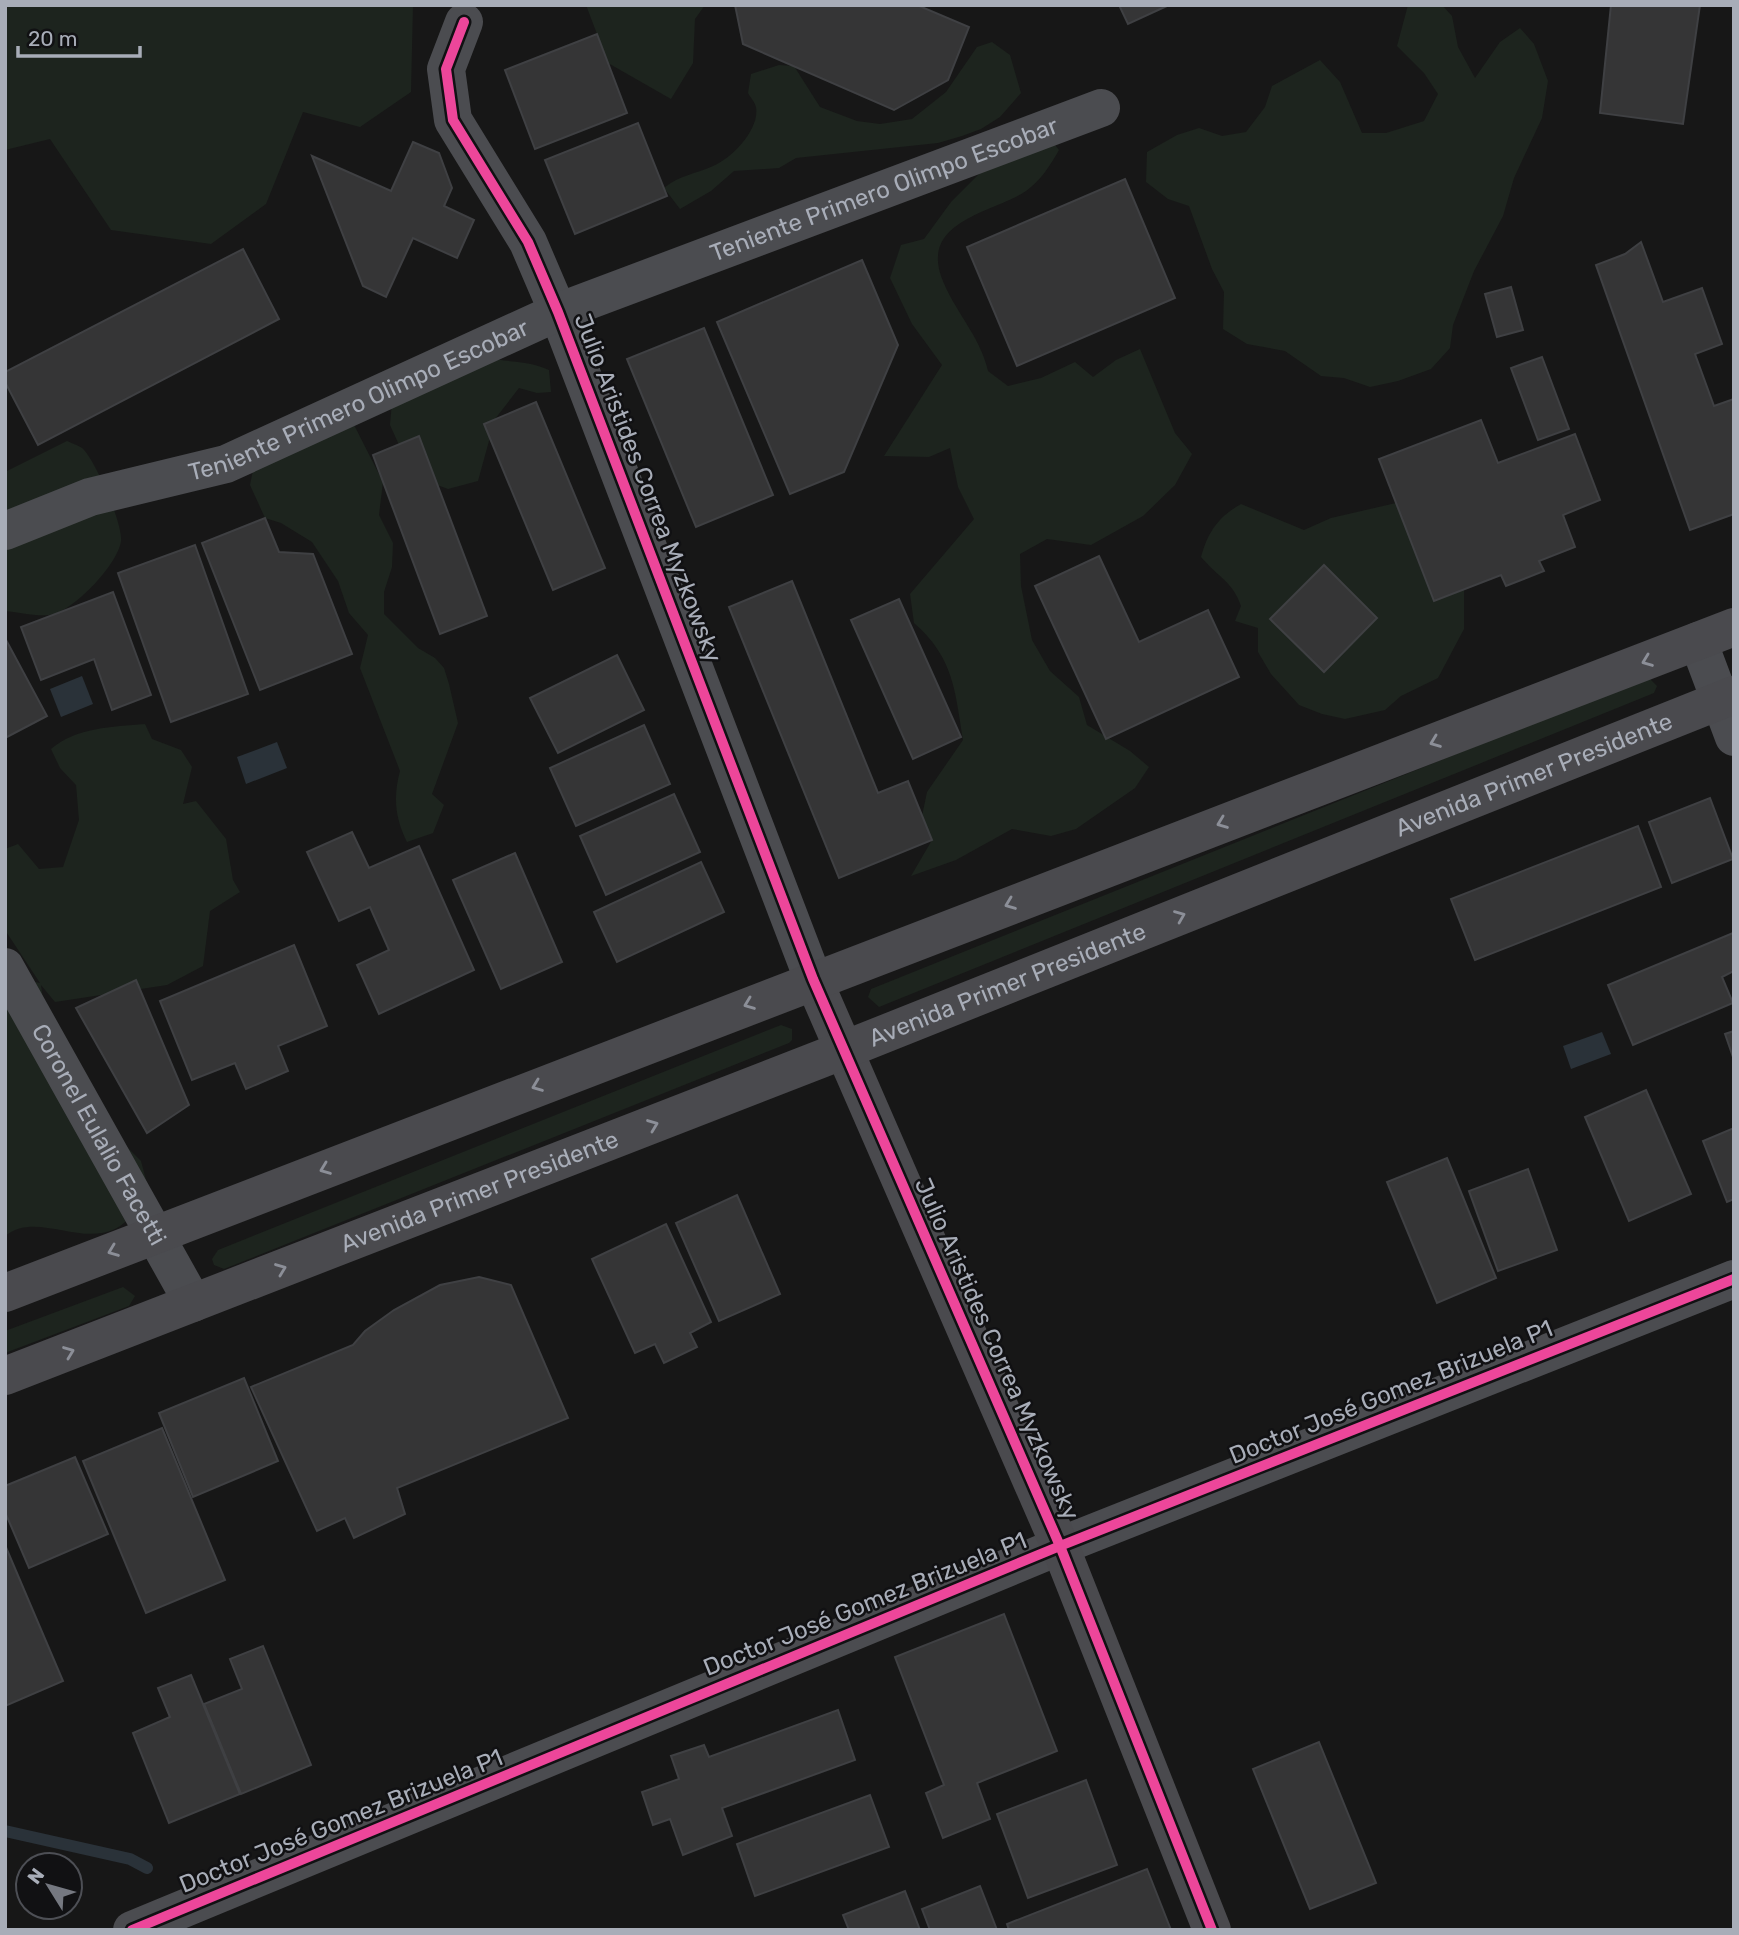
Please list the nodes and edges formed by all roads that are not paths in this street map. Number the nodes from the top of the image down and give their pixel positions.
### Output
1 (464, 22) dead end
2 (1101, 108) dead end
3 (558, 313) junction
4 (5, 531) edge
5 (1734, 627) edge
6 (1698, 641) junction
7 (1726, 698) edge
8 (1734, 737) edge
9 (5, 967) edge
10 (813, 979) junction
11 (838, 1036) junction
12 (155, 1235) junction
13 (1734, 1279) edge
14 (5, 1293) edge
15 (193, 1303) junction
16 (5, 1376) edge
17 (1060, 1546) junction
18 (209, 1915) edge
19 (132, 1930) edge
20 (1212, 1930) edge

1 - 3 street, Julio Aristides Correa Myzkowsky
2 - 3 street, Teniente Primero Olimpo Escobar
3 - 4 street, Teniente Primero Olimpo Escobar
3 - 10 street, Julio Aristides Correa Myzkowsky
5 - 6 main road
6 - 7 street
6 -> 10 main road
7 - 8 street
11 -> 7 main road, Avenida Primer Presidente
9 - 12 street, Coronel Eulalio Facetti
10 - 11 main road, Julio Aristides Correa Myzkowsky
10 -> 12 main road
15 -> 11 main road, Avenida Primer Presidente
11 - 17 main road, Julio Aristides Correa Myzkowsky
12 -> 14 main road
12 - 15 street, Coronel Eulalio Facetti
13 - 17 street, Doctor José Gomez Brizuela P1
16 -> 15 main road, Avenida Primer Presidente
17 - 18 street, Doctor José Gomez Brizuela P1
17 - 20 main road, Julio Aristides Correa Myzkowsky
18 - 19 street, Doctor José Gomez Brizuela P1

